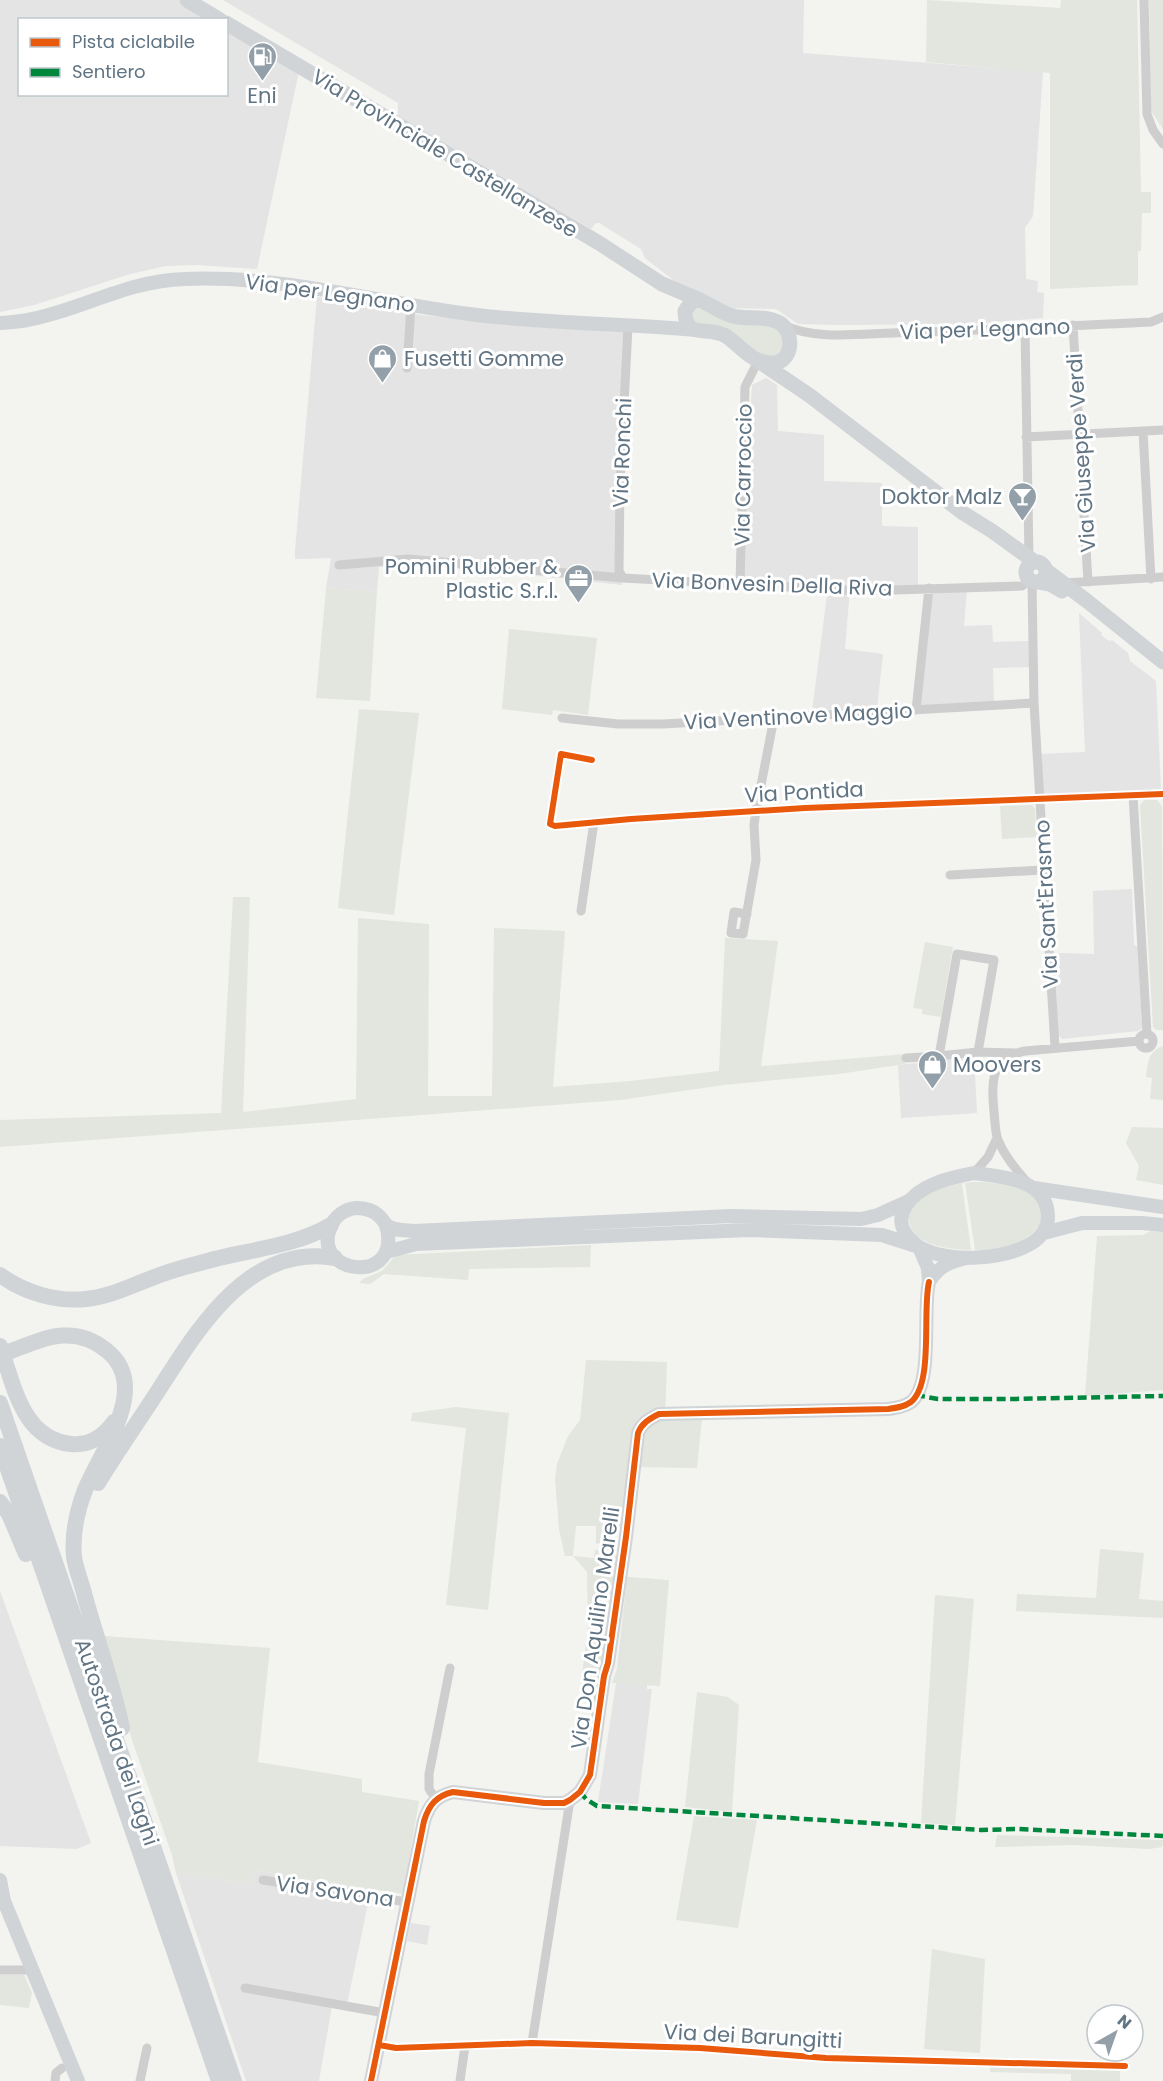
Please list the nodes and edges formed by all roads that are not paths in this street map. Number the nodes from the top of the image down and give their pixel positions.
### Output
1 (187, 0) edge
2 (1144, 0) edge
3 (217, 18) edge
4 (228, 24) edge
5 (1163, 144) edge
6 (662, 284) junction
7 (700, 300) junction
8 (411, 305) junction
9 (685, 314) junction
10 (1163, 317) edge
11 (0, 323) edge
12 (782, 324) junction
13 (1073, 325) junction
14 (628, 326) junction
15 (666, 327) junction
16 (1025, 328) junction
17 (696, 330) junction
18 (806, 333) junction
19 (790, 347) junction
20 (756, 364) junction
21 (407, 368) dead end
22 (809, 395) junction
23 (1163, 430) edge
24 (1143, 431) junction
25 (1080, 434) junction
26 (1026, 437) junction
27 (339, 565) dead end
28 (1034, 572) junction
29 (1163, 577) edge
30 (623, 578) junction
31 (1151, 579) junction
32 (1088, 582) junction
33 (1063, 583) junction
34 (740, 585) junction
35 (929, 588) junction
36 (1160, 660) edge
37 (1034, 703) junction
38 (916, 710) junction
39 (562, 718) dead end
40 (774, 718) junction
41 (592, 760) dead end
42 (1163, 794) edge
43 (1133, 795) junction
44 (1040, 800) junction
45 (756, 811) junction
46 (594, 822) junction
47 (1043, 870) junction
48 (950, 875) dead end
49 (581, 911) dead end
50 (747, 914) dead end
51 (1150, 1038) edge
52 (1054, 1047) junction
53 (978, 1052) junction
54 (1015, 1053) junction
55 (939, 1056) junction
56 (906, 1058) dead end
57 (997, 1138) junction
58 (972, 1174) junction
59 (1031, 1186) junction
60 (909, 1201) junction
61 (1163, 1207) edge
62 (331, 1225) junction
63 (386, 1225) junction
64 (1163, 1225) edge
65 (1044, 1233) junction
66 (919, 1247) junction
67 (386, 1252) junction
68 (335, 1258) junction
69 (973, 1258) junction
70 (0, 1275) edge
71 (929, 1282) junction
72 (4, 1350) edge
73 (0, 1403) edge
74 (122, 1410) junction
75 (0, 1446) edge
76 (0, 1502) edge
77 (84, 1592) junction
78 (450, 1668) dead end
79 (102, 1743) junction
80 (436, 1799) junction
81 (570, 1800) junction
82 (138, 1802) junction
83 (0, 1880) edge
84 (262, 1880) dead end
85 (2, 1898) edge
86 (407, 1902) junction
87 (0, 1970) edge
88 (32, 1970) junction
89 (244, 1988) dead end
90 (385, 2013) junction
91 (532, 2043) junction
92 (379, 2044) junction
93 (465, 2046) junction
94 (147, 2048) dead end
95 (1125, 2066) dead end
96 (62, 2068) dead end
97 (55, 2081) edge
98 (78, 2081) edge
99 (140, 2081) edge
100 (219, 2081) edge
101 (234, 2081) edge
102 (371, 2081) edge
103 (460, 2081) edge

1 - 3 main road
2 - 5 street
4 - 6 main road, Via Provinciale Castellanzese
6 - 7 main road, Via Provinciale Castellanzese
6 - 9 main road, Via Provinciale Castellanzese
7 - 9 main road
7 - 12 main road, Via Provinciale Castellanzese
8 - 11 street, Via per Legnano
8 - 14 street, Via per Legnano
8 - 21 street
9 - 15 street
9 - 17 main road, Via Provinciale Castellanzese
10 - 13 street, Via per Legnano
12 - 18 street, Via per Legnano
12 - 19 main road
13 - 16 street, Via per Legnano
13 - 25 street, Via Giuseppe Verdi
14 - 15 street, Via per Legnano
14 - 30 street, Via Ronchi
15 - 17 street, Via per Legnano
16 - 18 street, Via per Legnano
16 - 26 street, Via Sant'Erasmo
17 - 20 main road
18 - 19 street
19 - 20 main road
19 - 22 main road
20 - 22 main road
20 - 34 street, Via Carroccio
22 - 28 main road
23 - 24 street
24 - 25 street
24 - 31 street
25 - 26 street
25 - 32 street, Via Giuseppe Verdi
26 - 28 street, Via Sant'Erasmo
27 - 30 street, Via Bonvesin Della Riva
28 - 33 main road
28 - 35 street, Via Bonvesin Della Riva
28 - 36 main road
28 - 37 street, Via Sant'Erasmo
29 - 31 street
30 - 34 street, Via Bonvesin Della Riva
31 - 32 street
32 - 33 street
33 - 36 main road
34 - 35 street, Via Bonvesin Della Riva
35 - 38 street
37 - 38 street, Via Ventinove Maggio
37 - 44 street, Via Sant'Erasmo
38 - 40 street, Via Ventinove Maggio
39 - 40 street, Via Ventinove Maggio
40 - 45 street
41 - 46 street, Via Pontida
42 - 43 street, Via Pontida
43 - 44 street, Via Pontida
43 - 51 street
44 - 45 street, Via Pontida
44 - 47 street, Via Sant'Erasmo
45 - 46 street, Via Pontida
45 - 50 street
46 - 49 street
47 - 48 street
47 - 52 street, Via Sant'Erasmo
51 - 52 street
52 - 54 street
53 - 54 street
53 - 55 street
53 - 55 street
54 - 57 street
55 - 56 street
57 - 58 street
57 - 59 street
58 - 59 street
58 - 60 street
59 - 61 street
59 - 65 street
60 - 63 street
60 - 66 street
62 - 63 street
62 - 68 street
62 - 70 highway
63 - 67 street
64 - 65 street
65 - 69 street
66 - 67 street
66 - 69 street
66 - 71 street, Via Don Aquilino Marelli
67 - 68 street
68 - 77 highway
69 - 71 street
71 - 81 street, Via Don Aquilino Marelli
72 - 74 highway
72 - 74 highway
73 - 82 highway, Autostrada dei Laghi
74 - 77 highway
75 - 79 highway, Autostrada dei Laghi
76 - 79 highway
77 - 82 highway
78 - 80 street
79 - 100 highway, Autostrada dei Laghi
80 - 81 street
80 - 86 street
81 - 91 street
82 - 101 highway, Autostrada dei Laghi
83 - 85 street
84 - 86 street, Via Savona
85 - 88 street
86 - 90 street
87 - 88 street
88 - 98 street
89 - 90 street
90 - 92 street
91 - 93 street, Via dei Barungitti
91 - 95 street, Via dei Barungitti
92 - 93 street, Via dei Barungitti
92 - 102 street
93 - 103 street
94 - 99 street
96 - 97 street

